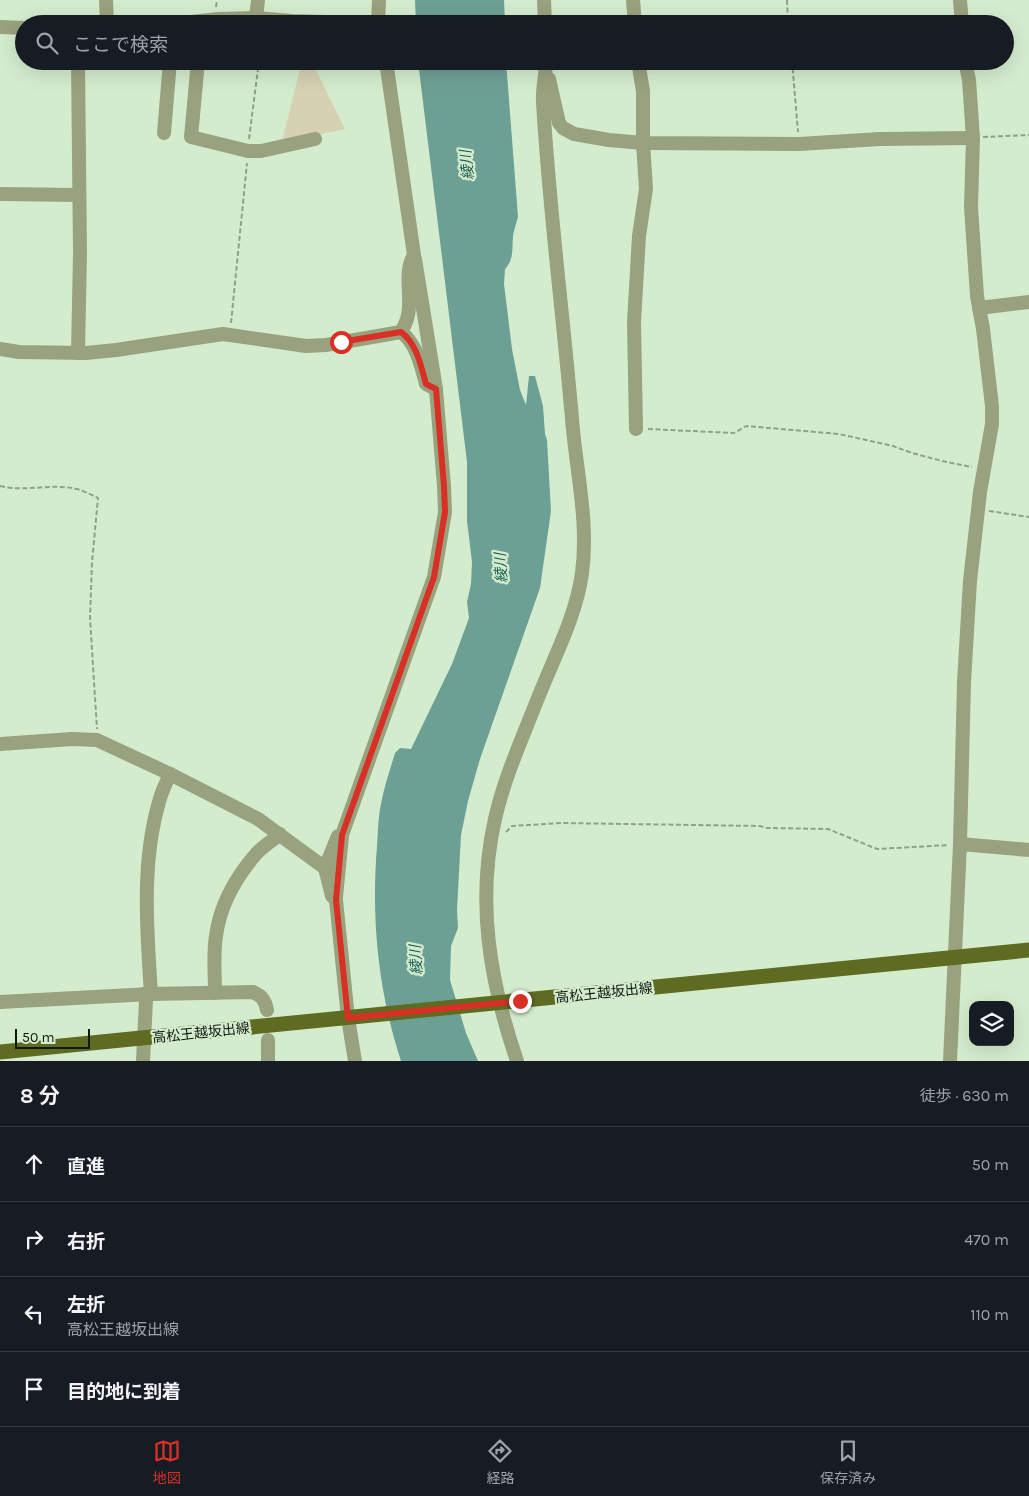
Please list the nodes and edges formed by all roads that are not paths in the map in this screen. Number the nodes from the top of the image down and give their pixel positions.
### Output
1 (106, 0) edge
2 (258, 0) edge
3 (379, 0) edge
4 (544, 0) edge
5 (633, 0) edge
6 (960, 0) edge
7 (107, 15) edge
8 (256, 15) edge
9 (378, 15) edge
10 (545, 15) edge
11 (634, 15) edge
12 (961, 15) edge
13 (0, 27) edge
14 (15, 28) edge
15 (78, 70) edge
16 (169, 70) edge
17 (197, 70) edge
18 (387, 70) edge
19 (545, 70) edge
20 (547, 70) edge
21 (640, 70) edge
22 (967, 70) edge
23 (164, 133) dead end
24 (974, 138) junction
25 (315, 139) dead end
26 (643, 143) junction
27 (0, 194) edge
28 (78, 195) junction
29 (414, 254) junction
30 (1029, 302) edge
31 (980, 308) junction
32 (401, 332) junction
33 (0, 350) edge
34 (78, 353) junction
35 (436, 389) junction
36 (636, 429) road end
37 (0, 744) edge
38 (170, 774) junction
39 (280, 834) junction
40 (342, 835) junction
41 (960, 844) junction
42 (1029, 850) edge
43 (325, 868) junction
44 (336, 900) junction
45 (1029, 950) edge
46 (955, 958) junction
47 (214, 993) junction
48 (148, 994) junction
49 (0, 1002) edge
50 (494, 1004) junction
51 (268, 1010) dead end
52 (352, 1018) junction
53 (144, 1038) junction
54 (268, 1040) dead end
55 (0, 1052) edge
56 (143, 1061) edge
57 (268, 1061) edge
58 (355, 1061) edge
59 (517, 1061) edge
60 (950, 1061) edge

1 - 7 street
2 - 8 street
3 - 9 street
4 - 10 street
5 - 11 street
6 - 12 street
13 - 14 street
15 - 28 street
16 - 23 street
17 - 25 street
18 - 29 street
19 - 50 street
20 - 26 street
21 - 26 street
22 - 24 street
24 - 26 street
24 - 31 street
26 - 36 street
27 - 28 street
28 - 34 street
29 - 32 street
29 - 35 street
30 - 31 street
31 - 41 street
32 - 34 street
32 - 35 street
33 - 34 street
35 - 40 street
37 - 38 street
38 - 39 street
38 - 48 street
39 - 43 street
39 - 47 street
40 - 43 street
40 - 44 street
41 - 42 street
41 - 46 street
43 - 44 street
44 - 52 street
45 - 46 main road, 高松王越坂出線
46 - 50 main road, 高松王越坂出線
46 - 60 street
47 - 48 street
47 - 51 street
48 - 49 street
48 - 53 street
50 - 52 main road, 高松王越坂出線
50 - 59 street
52 - 53 main road, 高松王越坂出線
52 - 58 street
53 - 55 main road, 高松王越坂出線
53 - 56 street
54 - 57 street

